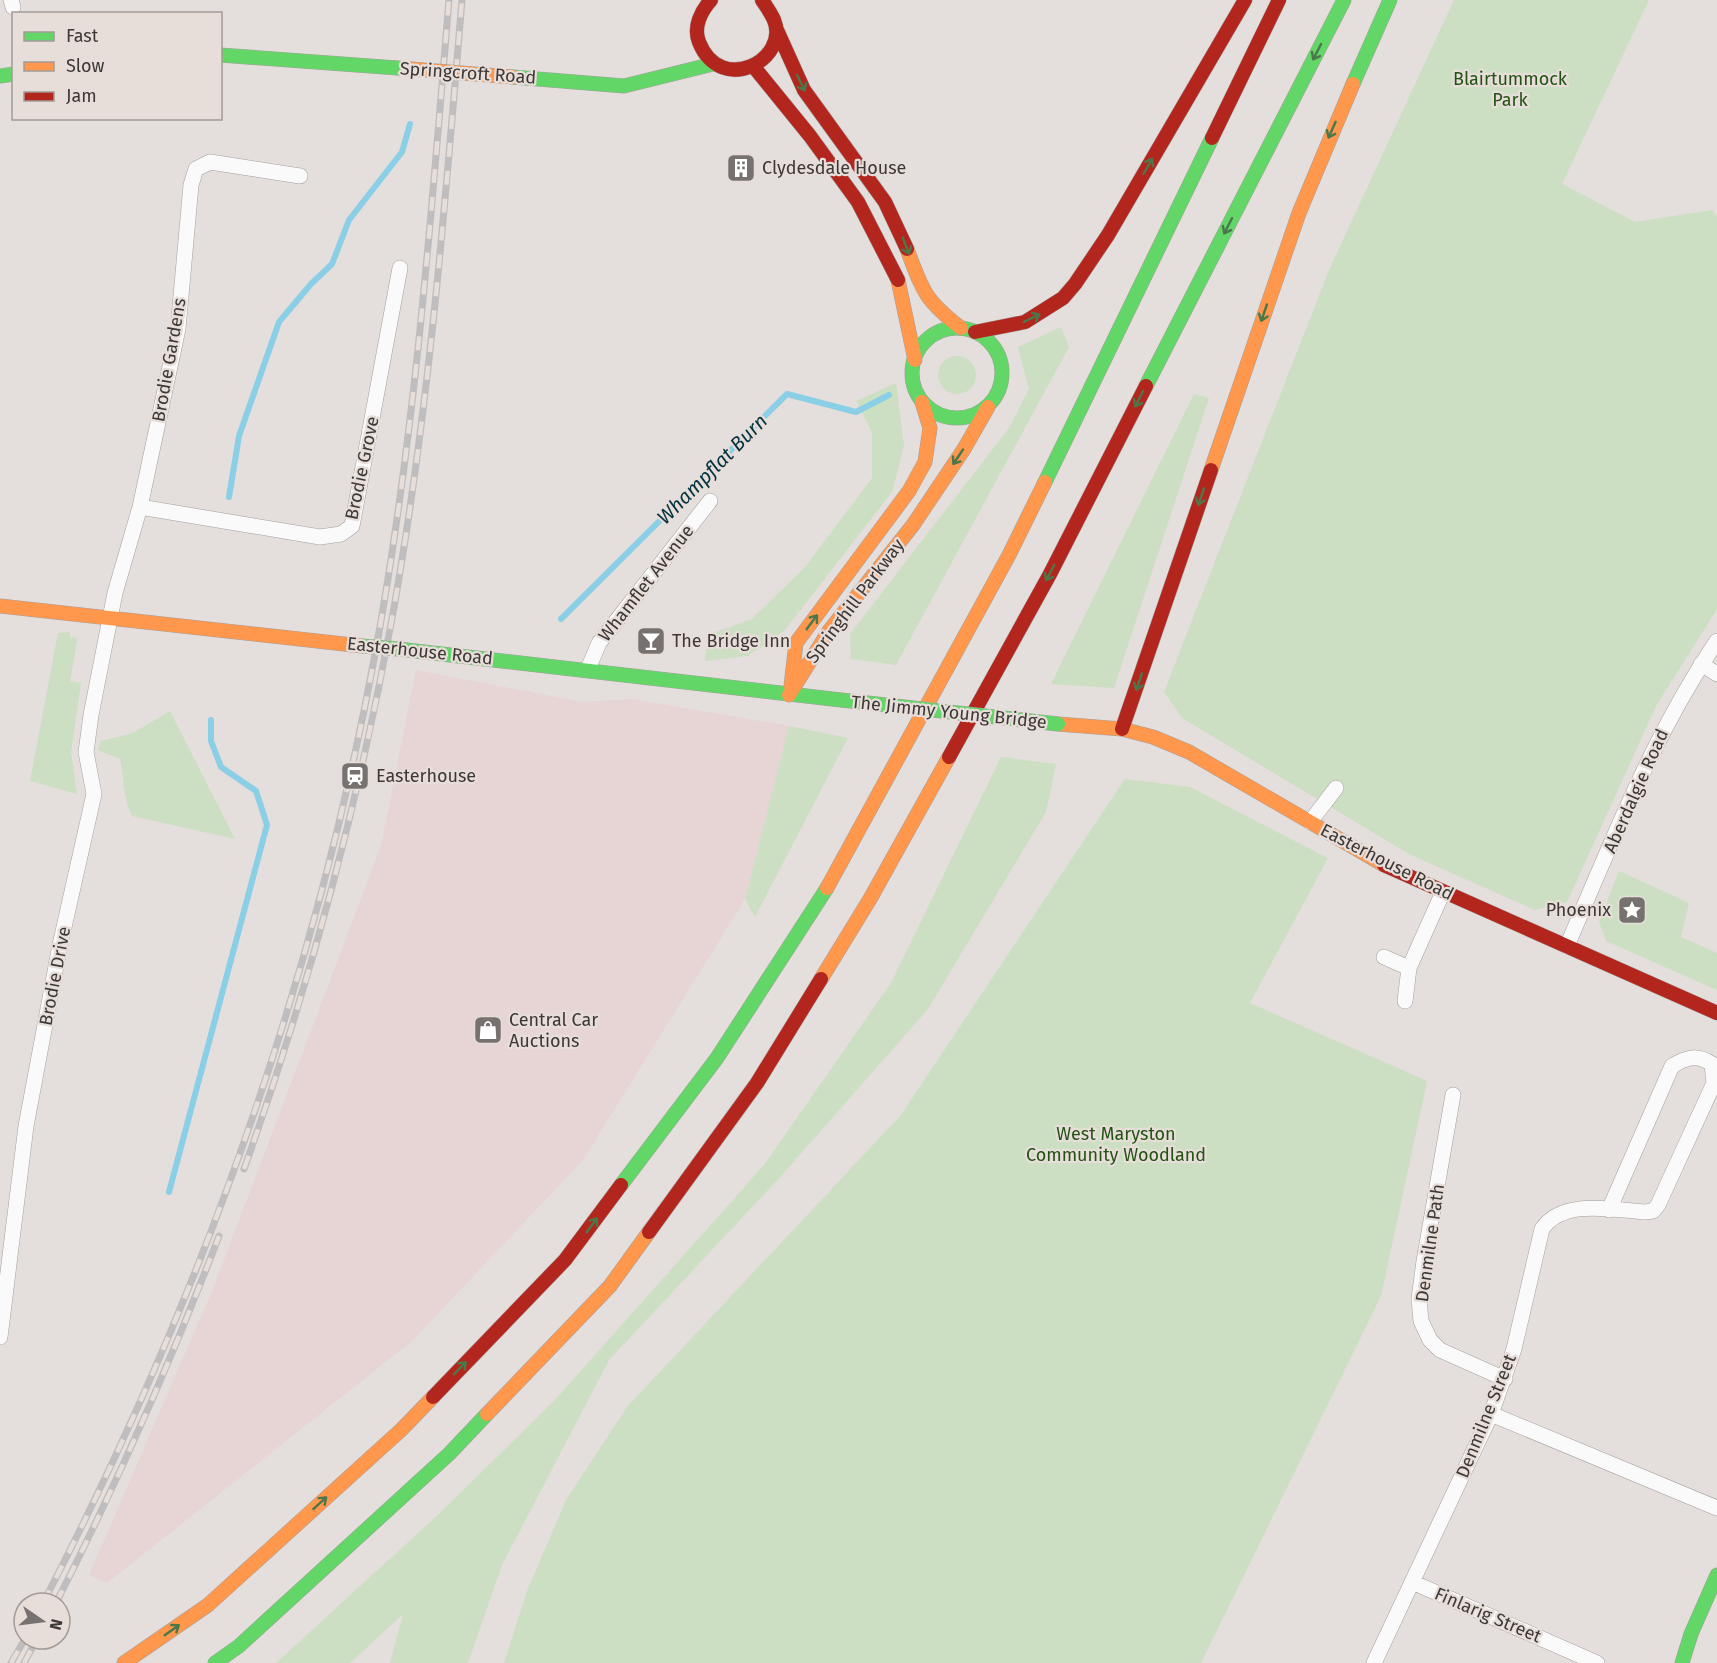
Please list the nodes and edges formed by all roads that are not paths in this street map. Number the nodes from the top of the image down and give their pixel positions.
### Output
1 (711, 0) edge
2 (762, 0) edge
3 (1245, 0) edge
4 (1279, 0) edge
5 (1344, 0) edge
6 (1390, 0) edge
7 (777, 30) junction
8 (222, 55) edge
9 (713, 64) junction
10 (754, 67) junction
11 (300, 176) dead end
12 (400, 268) dead end
13 (961, 328) junction
14 (975, 332) junction
15 (915, 360) junction
16 (922, 402) junction
17 (988, 407) junction
18 (710, 501) dead end
19 (140, 507) junction
20 (0, 606) edge
21 (110, 616) junction
22 (1717, 641) edge
23 (1701, 664) junction
24 (588, 669) junction
25 (1717, 674) edge
26 (789, 695) junction
27 (841, 700) joint
28 (1058, 724) joint
29 (1122, 729) junction
30 (1336, 788) dead end
31 (1310, 822) junction
32 (1443, 892) junction
33 (1567, 946) junction
34 (1384, 957) dead end
35 (1409, 968) junction
36 (1405, 1001) dead end
37 (1717, 1013) edge
38 (1453, 1095) dead end
39 (1609, 1210) junction
40 (0, 1337) edge
41 (1505, 1379) junction
42 (1491, 1414) junction
43 (1717, 1508) edge
44 (1717, 1575) edge
45 (1412, 1582) junction
46 (124, 1663) edge
47 (215, 1663) edge
48 (1374, 1663) edge
49 (1597, 1663) edge
50 (1682, 1663) edge

1 - 9 main road
2 - 7 main road, Springhill Parkway
14 -> 3 main road
46 -> 4 main road
5 -> 47 main road
6 -> 29 main road
7 - 10 main road
7 -> 13 main road, Springhill Parkway
8 - 9 main road, Springcroft Road, bridge
9 - 10 main road
10 - 15 main road, Springhill Parkway
11 - 19 street, Brodie Gardens
12 - 19 street, Brodie Grove
13 - 14 main road, Springhill Parkway
13 - 15 main road
14 - 17 main road, Springhill Parkway
15 - 16 main road, Springhill Parkway
16 - 17 main road
26 -> 16 main road, Springhill Parkway
17 -> 26 main road, Springhill Parkway
18 - 24 street, Whamflet Avenue
19 - 21 street, Brodie Gardens
20 - 21 main road, Easterhouse Road
21 - 24 main road, Easterhouse Road, bridge
21 - 40 street, Brodie Drive
22 - 23 street, Aberdalgie Road
23 - 25 street
23 - 33 street, Aberdalgie Road
24 - 26 main road, Easterhouse Road
26 - 27 main road, Easterhouse Road
27 - 28 main road, The Jimmy Young Bridge, bridge
28 - 29 main road, Easterhouse Road
29 - 31 main road, Easterhouse Road
30 - 31 street
31 - 32 main road, Easterhouse Road
32 - 33 main road, Easterhouse Road
32 - 35 street
33 - 37 main road, Easterhouse Road
34 - 35 street
35 - 36 street
38 - 41 street, Denmilne Path
39 - 39 street, Denmilne Street
39 - 41 street, Denmilne Street
41 - 42 street, Denmilne Street
42 - 43 street
42 - 45 street, Denmilne Street
44 - 50 main road
45 - 48 street, Denmilne Street
45 - 49 street, Finlarig Street

